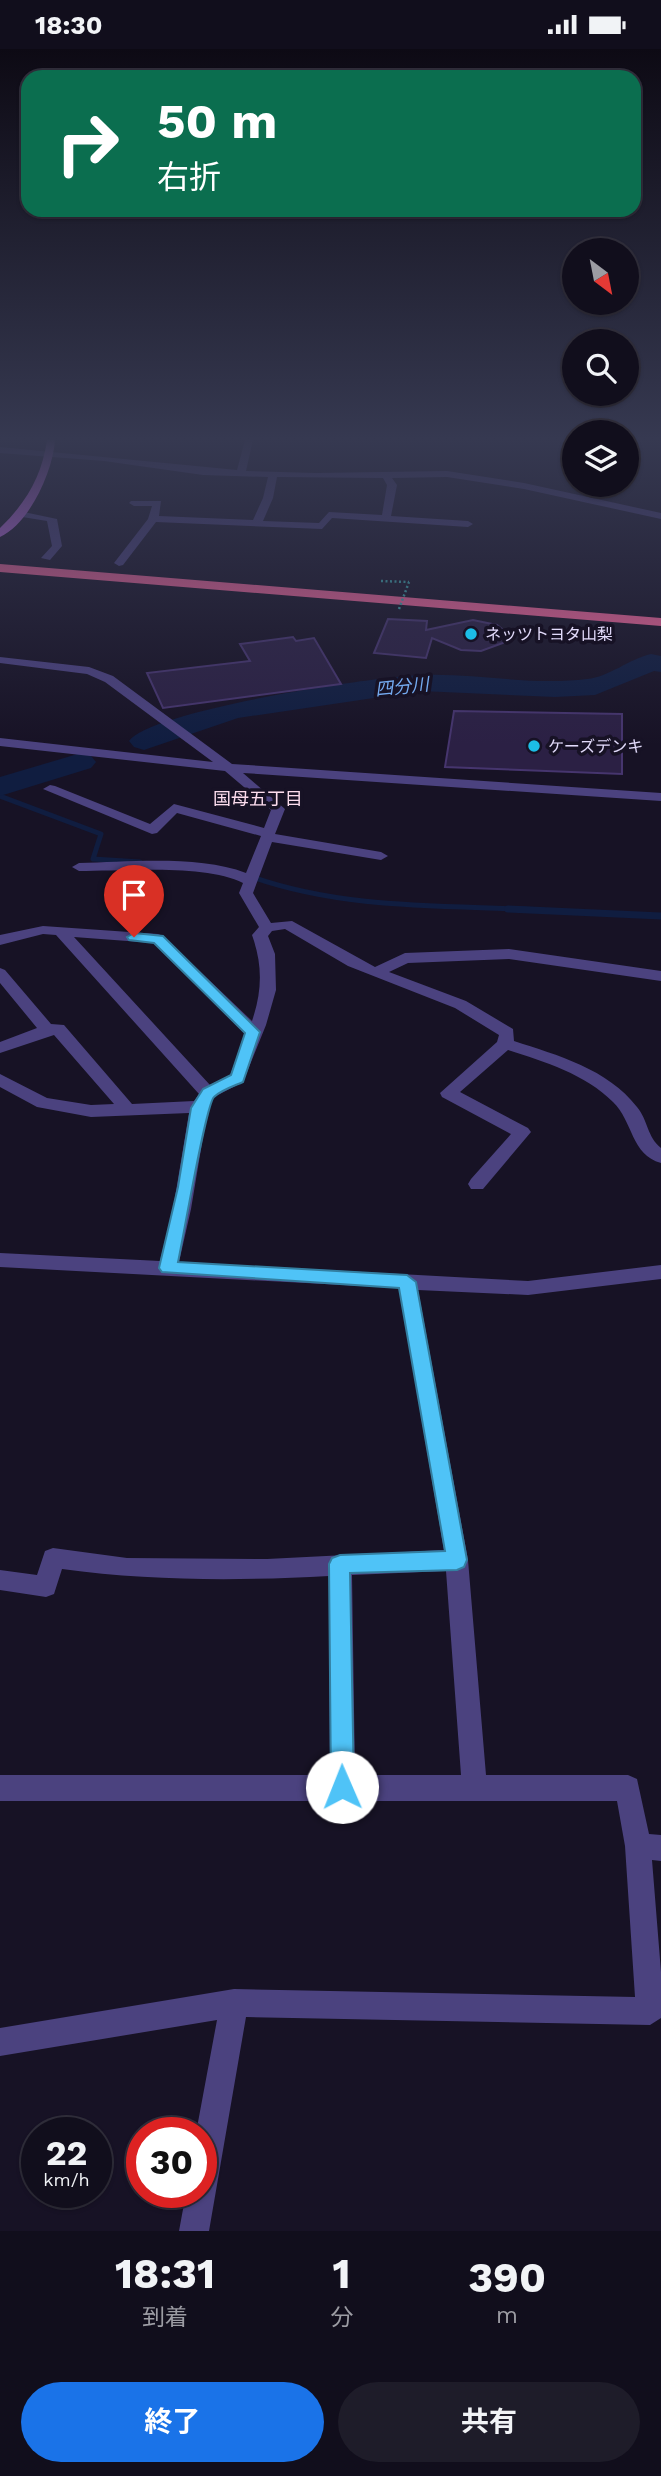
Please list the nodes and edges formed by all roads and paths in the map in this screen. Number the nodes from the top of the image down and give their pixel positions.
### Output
1 (56, 542) edge
2 (135, 542) edge
3 (40, 557) joint
4 (0, 561) edge
5 (119, 563) junction
6 (0, 568) edge
7 (0, 574) edge
8 (381, 581) dead end
9 (274, 586) junction
10 (479, 603) junction
11 (399, 609) dead end
12 (661, 613) edge
13 (661, 622) edge
14 (0, 660) edge
15 (0, 742) edge
16 (229, 768) junction
17 (50, 789) dead end
18 (661, 797) edge
19 (268, 835) junction
20 (381, 856) dead end
21 (79, 867) dead end
22 (250, 881) junction
23 (267, 928) junction
24 (60, 932) junction
25 (0, 940) edge
26 (0, 973) edge
27 (375, 973) junction
28 (661, 976) edge
29 (47, 1030) junction
30 (253, 1032) junction
31 (505, 1044) junction
32 (0, 1048) edge
33 (0, 1080) edge
34 (204, 1100) junction
35 (128, 1110) junction
36 (661, 1157) edge
37 (477, 1184) dead end
38 (0, 1260) edge
39 (168, 1268) junction
40 (661, 1272) edge
41 (407, 1282) junction
42 (457, 1560) junction
43 (340, 1564) junction
44 (0, 1580) edge
45 (474, 1786) junction
46 (342, 1787) junction
47 (0, 1788) edge
48 (649, 1847) edge
49 (234, 2003) junction
50 (0, 2042) edge
51 (214, 2117) edge
52 (198, 2208) edge
53 (194, 2231) edge

1 - 3 street
2 - 5 street
3 - 5 highway
4 - 9 highway
5 - 10 highway
6 - 9 highway
7 - 10 highway
8 - 11 path, bridge
9 - 10 highway
10 - 12 highway
10 - 13 highway
14 - 16 street
15 - 16 street
16 - 18 street
16 - 19 street
17 - 19 street
19 - 20 street
19 - 22 street
21 - 22 street
22 - 23 street
23 - 27 street
23 - 30 street
24 - 25 street
24 - 30 street
24 - 34 street
26 - 29 street
27 - 28 street
27 - 31 street
29 - 32 street
29 - 35 street
30 - 34 street
31 - 36 street
31 - 37 street
33 - 35 street
34 - 35 street
34 - 39 street
38 - 39 street
39 - 41 street
40 - 41 street
41 - 42 street
42 - 43 street
42 - 45 street
43 - 44 street
43 - 46 street
45 - 46 street
45 - 48 street
46 - 47 street
48 - 49 street
49 - 50 street
49 - 51 street
52 - 53 street

